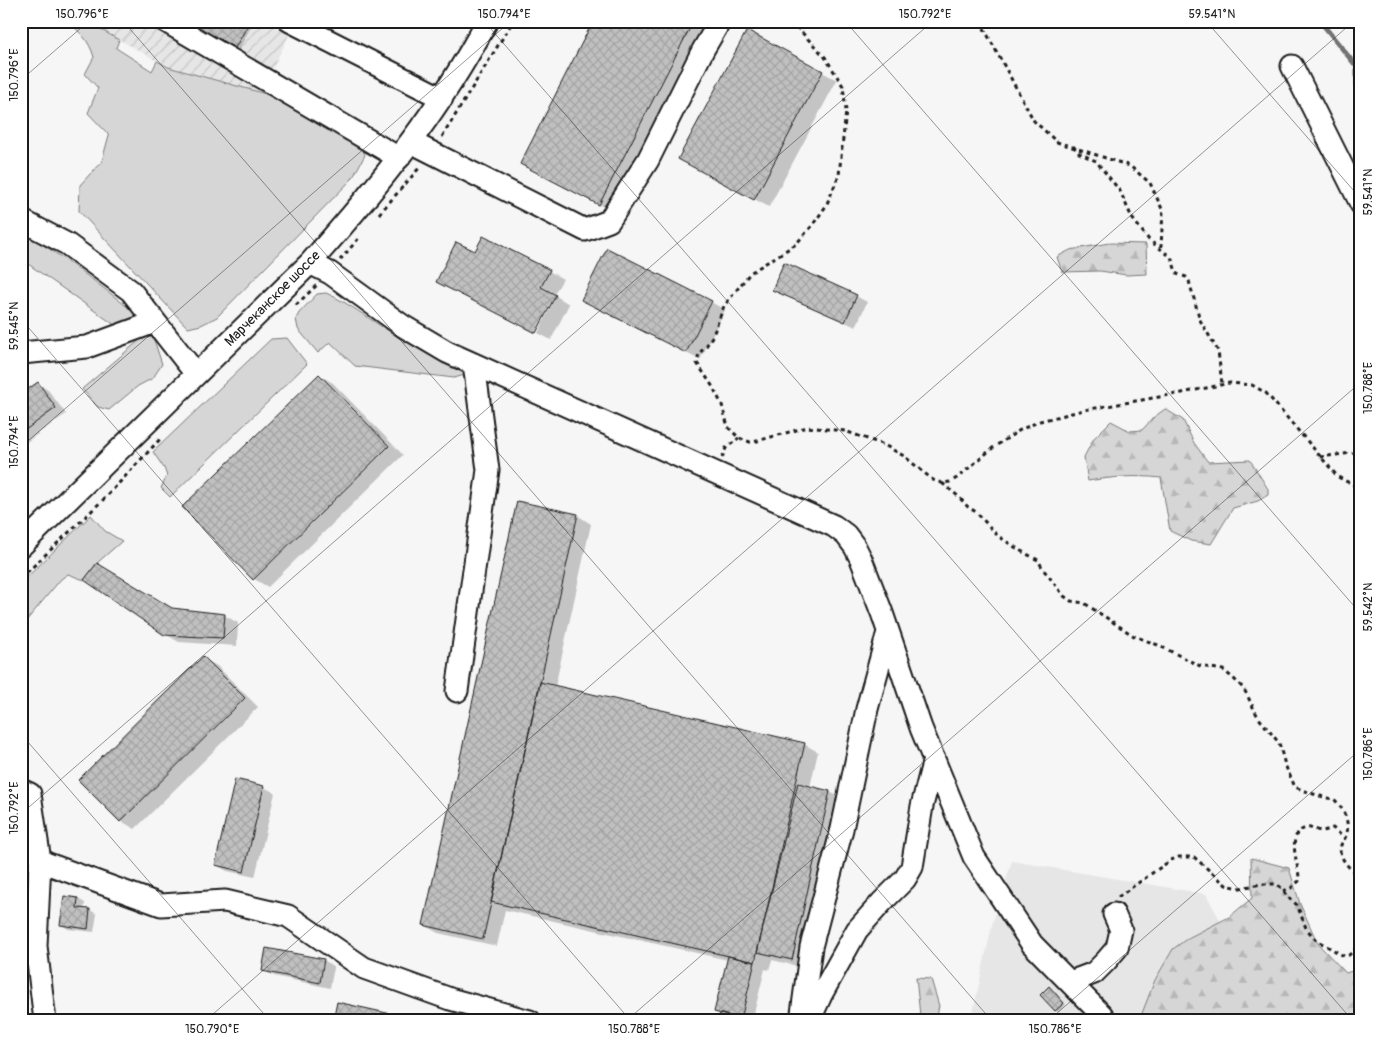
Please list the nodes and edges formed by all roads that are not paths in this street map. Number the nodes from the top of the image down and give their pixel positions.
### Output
1 (165, 21) edge
2 (290, 21) edge
3 (487, 21) edge
4 (720, 21) edge
5 (1292, 66) dead end
6 (442, 98) junction
7 (405, 150) junction
8 (1361, 204) edge
9 (21, 220) edge
10 (310, 263) junction
11 (155, 322) junction
12 (21, 353) edge
13 (474, 364) junction
14 (196, 374) junction
15 (21, 546) edge
16 (888, 632) junction
17 (457, 691) dead end
18 (934, 759) junction
19 (21, 790) edge
20 (40, 861) junction
21 (1114, 914) road end
22 (1070, 982) junction
23 (1102, 1015) dead end
24 (45, 1021) edge
25 (530, 1021) edge
26 (801, 1021) edge
27 (809, 1021) edge

1 - 7 street
2 - 6 street
3 - 6 street, Марчеканское шоссе
4 - 7 street
5 - 8 street
6 - 7 street, Марчеканское шоссе
7 - 10 street, Марчеканское шоссе
9 - 11 street
10 - 13 street
10 - 14 street, Марчеканское шоссе
11 - 12 street
11 - 14 street
13 - 16 street
13 - 17 street
14 - 15 street, Марчеканское шоссе
16 - 18 street
16 - 26 street
18 - 22 street
18 - 27 street
19 - 20 street
20 - 24 street
20 - 25 street
21 - 22 street
22 - 23 street

